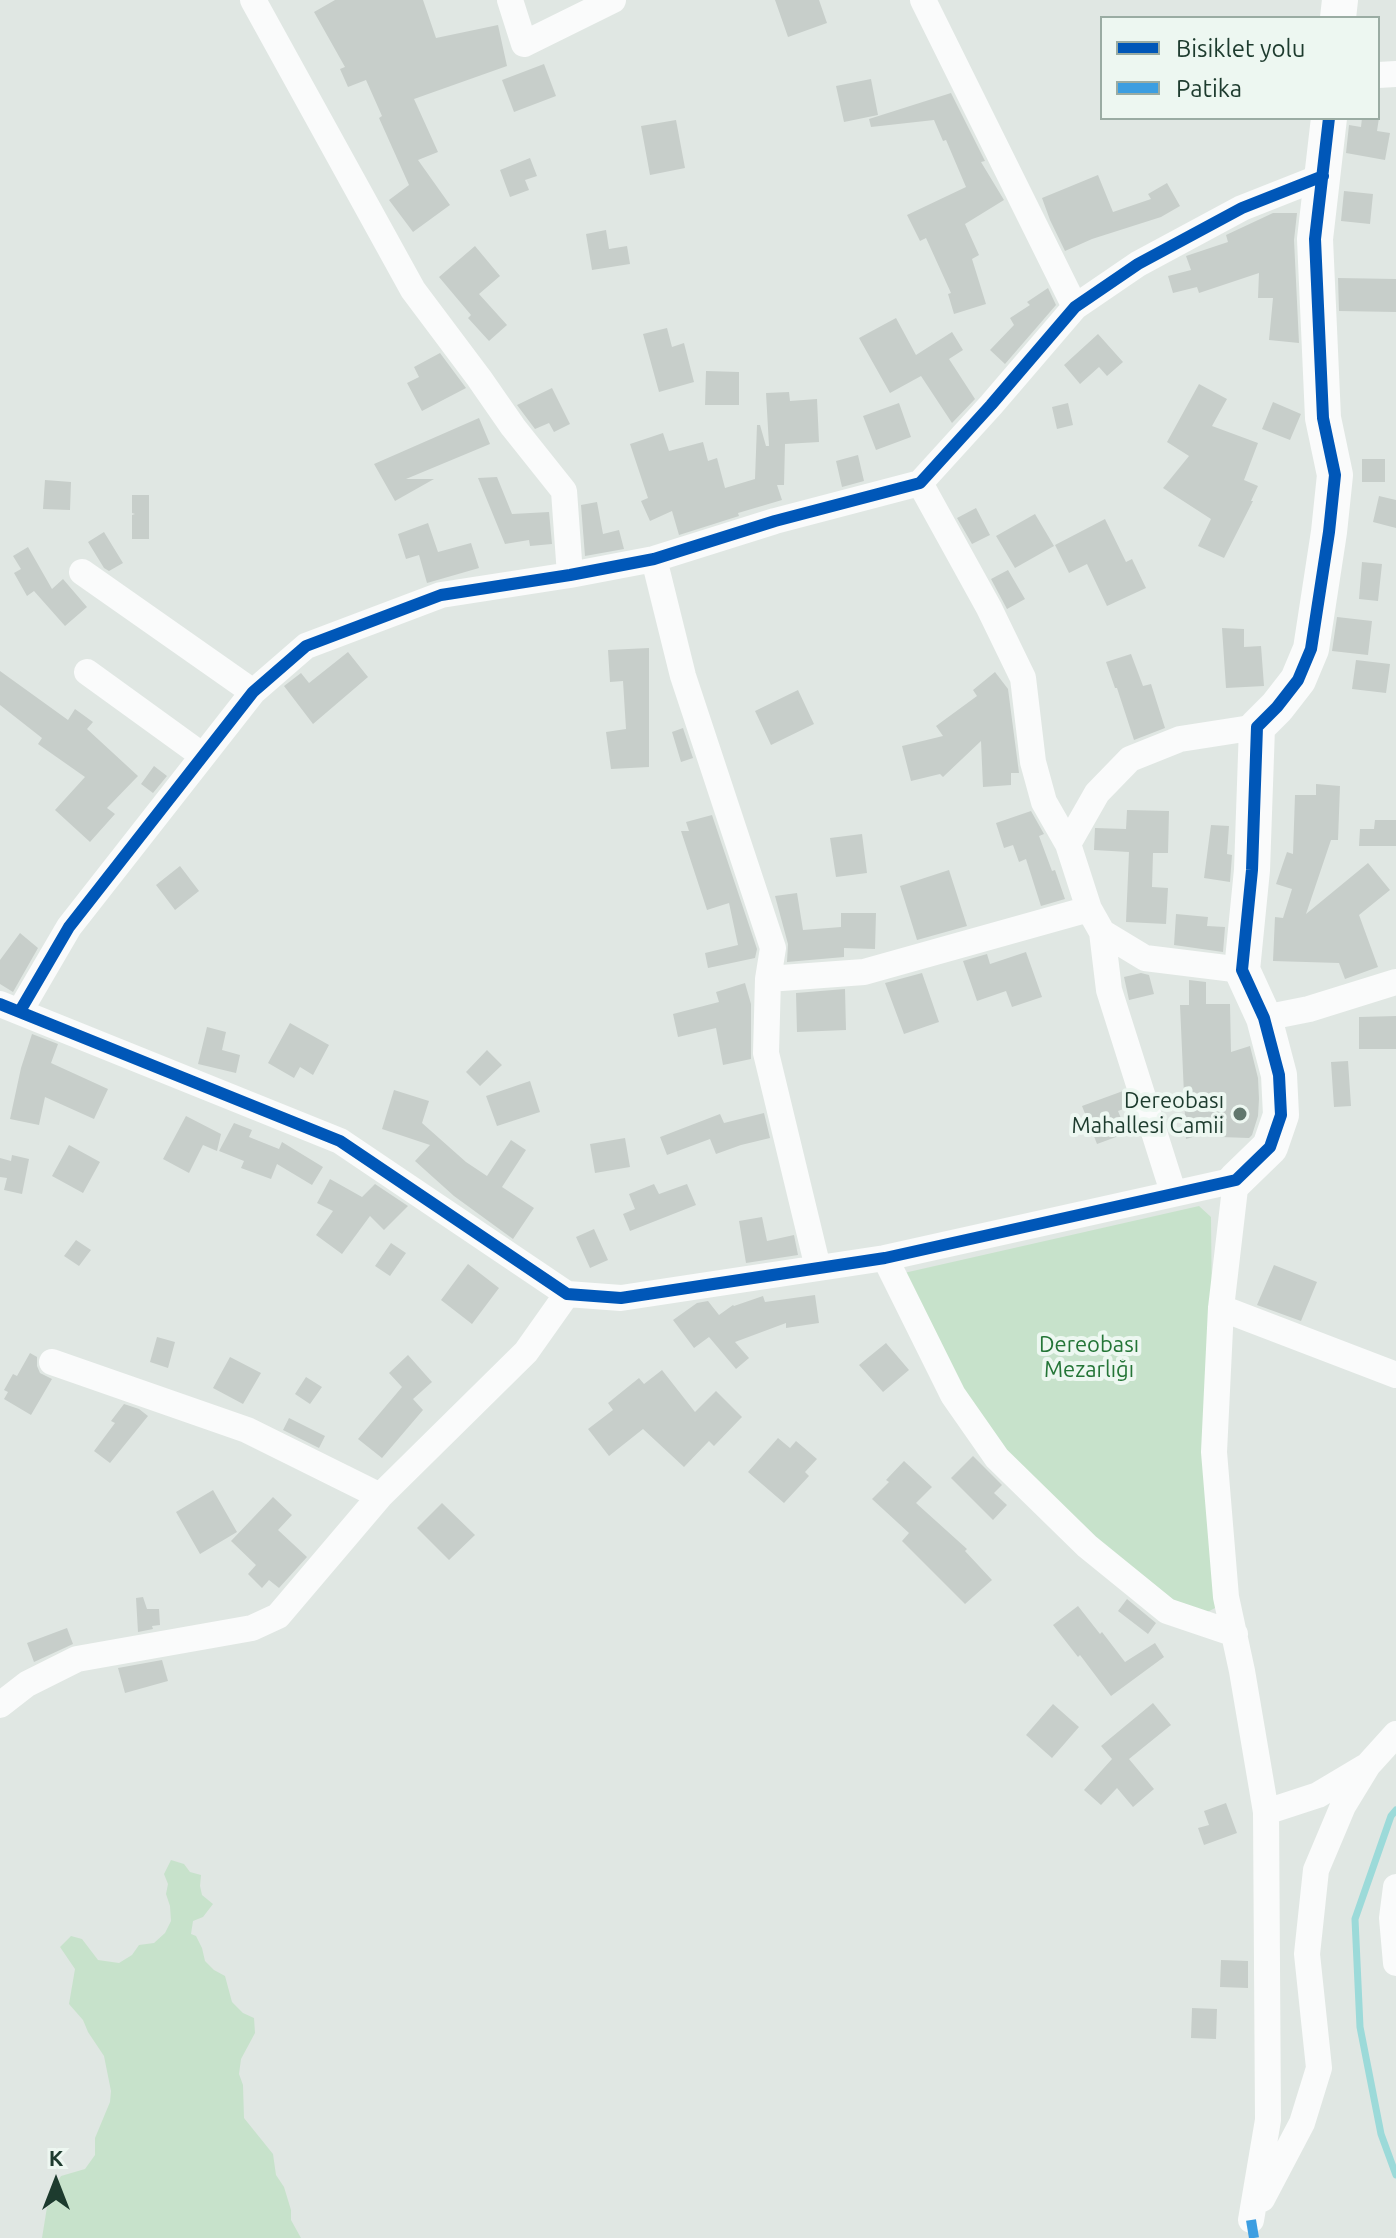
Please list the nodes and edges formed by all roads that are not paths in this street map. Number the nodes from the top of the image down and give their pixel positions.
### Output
1 (253, 0) edge
2 (510, 0) edge
3 (613, 0) edge
4 (923, 0) edge
5 (1329, 120) edge
6 (1323, 176) junction
7 (1075, 307) junction
8 (920, 483) junction
9 (654, 559) junction
10 (82, 572) dead end
11 (570, 575) junction
12 (87, 672) dead end
13 (253, 692) junction
14 (1257, 727) junction
15 (203, 756) junction
16 (1068, 844) junction
17 (1089, 909) junction
18 (1102, 932) junction
19 (1242, 970) junction
20 (768, 979) junction
21 (1396, 982) edge
22 (10, 1007) edge
23 (1264, 1018) junction
24 (1236, 1180) junction
25 (1173, 1192) junction
26 (885, 1258) junction
27 (818, 1268) junction
28 (567, 1294) junction
29 (1221, 1308) junction
30 (52, 1362) dead end
31 (1396, 1375) edge
32 (380, 1496) junction
33 (1235, 1634) junction
34 (0, 1705) edge
35 (1396, 1734) edge
36 (1368, 1765) junction
37 (1266, 1812) junction
38 (1396, 1887) edge
39 (1396, 1963) edge

1 - 11 street
2 - 3 street
4 - 7 street
5 - 6 street
6 - 7 street
6 - 14 street
7 - 8 street
8 - 9 street
8 - 16 street
9 - 11 street
9 - 20 street
10 - 13 street
11 - 13 street
12 - 15 street
13 - 15 street
14 - 16 street
14 - 19 street
15 - 22 street
16 - 17 street
17 - 18 street
17 - 20 street
18 - 19 street
18 - 25 street
19 - 23 street
20 - 27 street
21 - 23 street
22 - 28 street
23 - 24 street
24 - 25 street
24 - 29 street
25 - 26 street
26 - 27 street
26 - 33 street
27 - 28 street
28 - 32 street
29 - 31 street
29 - 33 street
30 - 32 street
32 - 34 street
33 - 37 street
35 - 36 street
36 - 37 street
36 - 37 street
38 - 39 street

